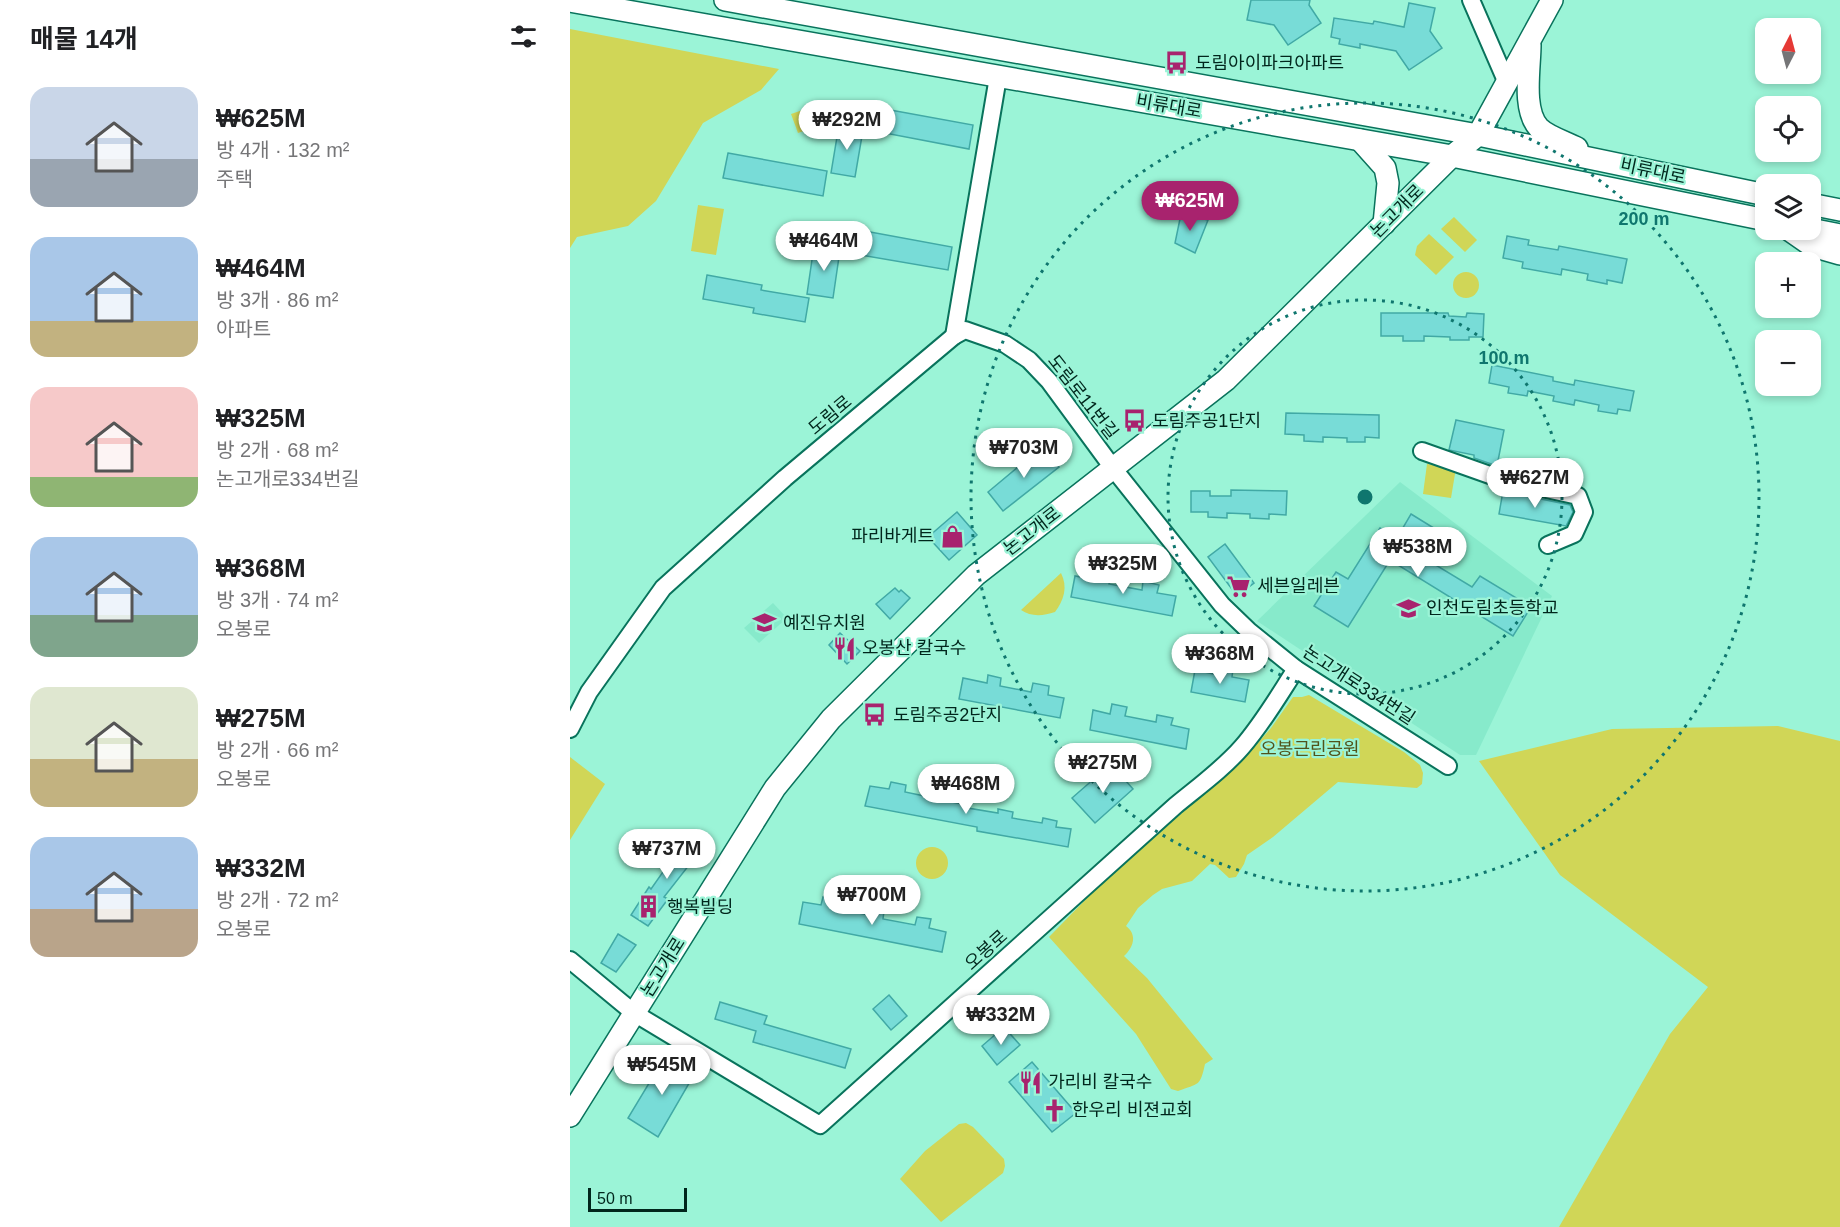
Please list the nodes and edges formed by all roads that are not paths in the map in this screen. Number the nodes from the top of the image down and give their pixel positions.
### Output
1 (725, 0) edge
2 (1471, 0) edge
3 (1552, 0) edge
4 (570, 1) edge
5 (1531, 40) junction
6 (998, 76) junction
7 (1506, 83) junction
8 (1478, 135) junction
9 (1360, 140) junction
10 (1452, 156) junction
11 (1598, 160) junction
12 (1755, 193) edge
13 (1821, 206) edge
14 (1840, 210) edge
15 (1755, 218) edge
16 (1384, 224) junction
17 (1821, 231) edge
18 (1840, 235) edge
19 (1803, 240) edge
20 (1840, 254) edge
21 (954, 336) junction
22 (1422, 451) dead end
23 (1113, 468) junction
24 (1548, 545) dead end
25 (1296, 669) junction
26 (570, 729) edge
27 (1448, 766) dead end
28 (570, 960) edge
29 (634, 1012) junction
30 (570, 1116) edge

1 - 8 main road, 비류대로
2 - 7 street
3 - 5 main road, 논고개로
4 - 6 main road, 비류대로
5 - 7 main road, 논고개로
5 - 11 main road
6 - 9 main road, 비류대로
6 - 21 street
7 - 8 main road, 논고개로
8 - 10 main road, 논고개로
8 - 11 main road, 비류대로
9 - 10 main road, 비류대로
9 - 16 main road
10 - 15 main road, 비류대로
10 - 16 main road, 논고개로
11 - 12 main road, 비류대로
13 - 14 main road
16 - 23 main road, 논고개로
17 - 18 main road
19 - 20 main road
21 - 23 street, 도림로11번길
21 - 26 street, 도림로
22 - 24 street
23 - 25 street, 논고개로334번길
23 - 29 main road, 논고개로
25 - 27 street, 논고개로334번길
25 - 29 street, 오봉로
28 - 29 street
29 - 30 main road, 논고개로

